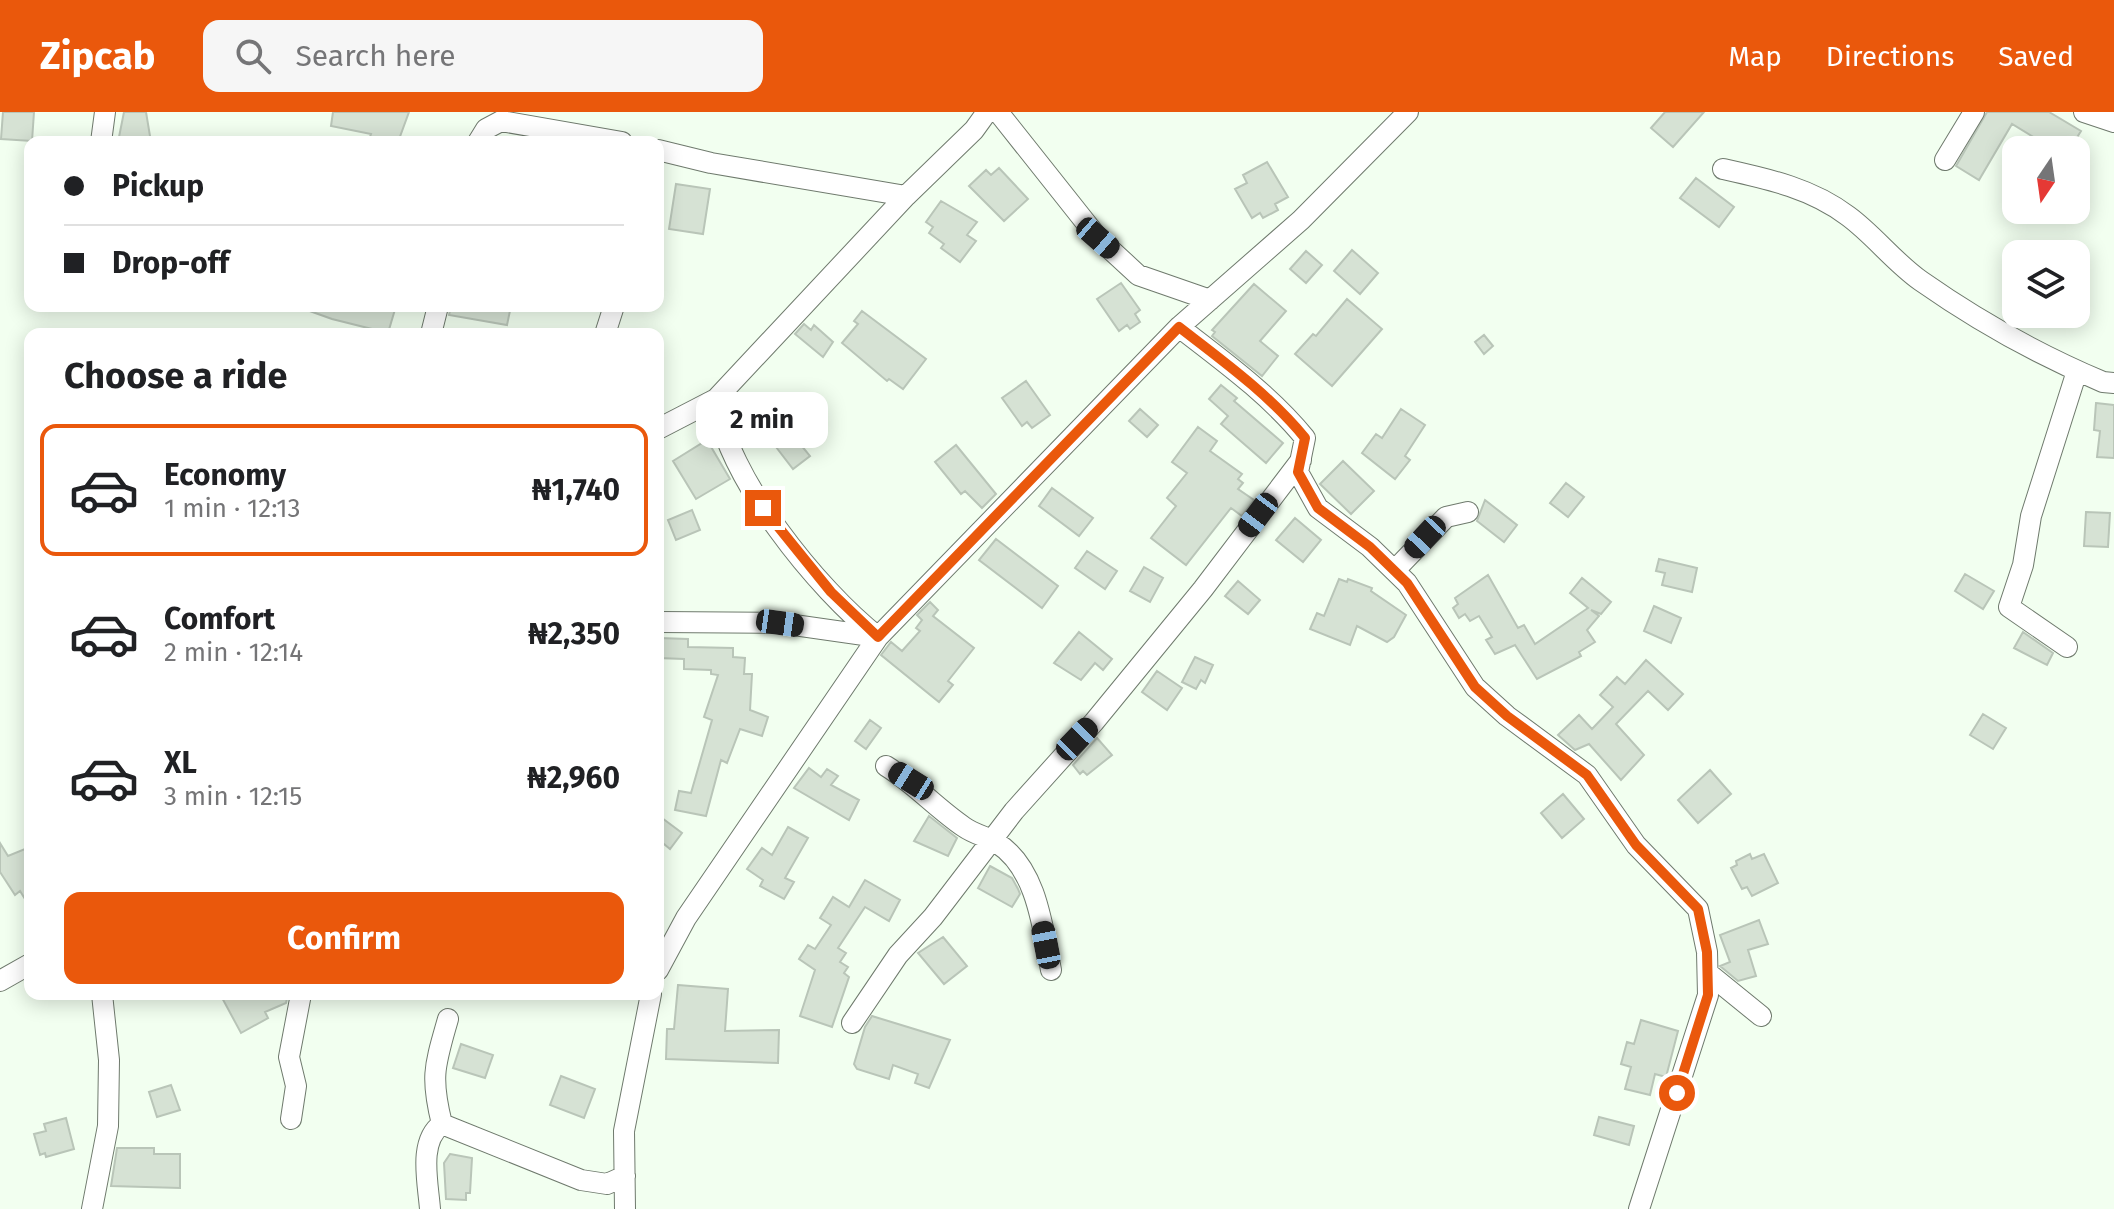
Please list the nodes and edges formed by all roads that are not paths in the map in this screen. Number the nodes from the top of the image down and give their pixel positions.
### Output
1 (105, 112) edge
2 (987, 112) edge
3 (998, 112) edge
4 (1408, 112) edge
5 (1974, 112) edge
6 (2084, 112) edge
7 (518, 117) edge
8 (2114, 122) edge
9 (484, 128) edge
10 (102, 136) edge
11 (597, 136) edge
12 (664, 151) edge
13 (1945, 160) dead end
14 (1723, 169) dead end
15 (906, 196) junction
16 (1210, 300) junction
17 (1179, 327) junction
18 (2077, 371) junction
19 (2114, 383) edge
20 (716, 399) junction
21 (664, 426) edge
22 (1301, 460) junction
23 (1468, 512) dead end
24 (1395, 570) junction
25 (664, 622) edge
26 (878, 637) junction
27 (2067, 647) dead end
28 (886, 766) dead end
29 (990, 840) junction
30 (664, 959) edge
31 (24, 967) edge
32 (1051, 970) dead end
33 (1708, 973) junction
34 (0, 981) edge
35 (103, 1000) edge
36 (300, 1000) edge
37 (650, 1000) edge
38 (1761, 1016) dead end
39 (448, 1019) dead end
40 (852, 1023) dead end
41 (291, 1119) dead end
42 (442, 1124) junction
43 (625, 1176) junction
44 (92, 1209) edge
45 (430, 1209) edge
46 (625, 1209) edge
47 (1639, 1209) edge

1 - 10 street
2 - 15 street
3 - 16 street
4 - 16 street
5 - 13 street
6 - 8 street
7 - 9 street
7 - 11 street
12 - 15 street
14 - 18 street
15 - 20 street
16 - 17 street
17 - 22 street
17 - 26 street
18 - 19 street
18 - 27 street
20 - 21 street
20 - 26 street
22 - 24 street
22 - 29 street
23 - 24 street
24 - 33 street
25 - 26 street
26 - 30 street
28 - 29 street
29 - 32 street
29 - 40 street
31 - 34 street
33 - 38 street
33 - 47 street
35 - 44 street
36 - 41 street
37 - 43 street
39 - 42 street
42 - 43 street
42 - 45 street
43 - 46 street

